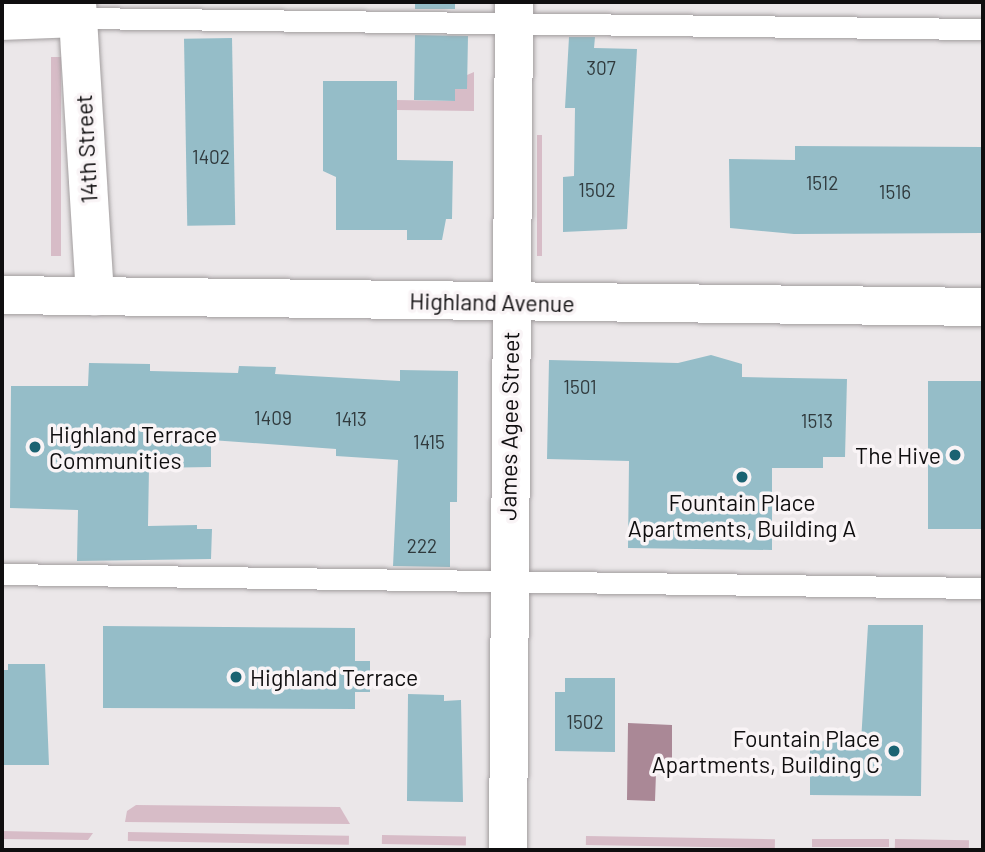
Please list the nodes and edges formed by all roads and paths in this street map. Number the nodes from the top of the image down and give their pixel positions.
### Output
1 (78, 10) edge
2 (514, 11) edge
3 (2, 21) edge
4 (983, 29) edge
5 (2, 295) edge
6 (95, 296) junction
7 (510, 302) junction
8 (983, 307) edge
9 (2, 574) edge
10 (507, 581) junction
11 (983, 589) edge
12 (508, 850) edge

1 - 2 lane
1 - 3 street
1 - 6 street, 14th Street
2 - 4 lane
2 - 7 street, James Agee Street
5 - 6 street, Highland Avenue
6 - 7 street, Highland Avenue
7 - 8 street, Highland Avenue
7 - 10 street, James Agee Street
9 - 10 lane
10 - 11 lane
10 - 12 street, James Agee Street

